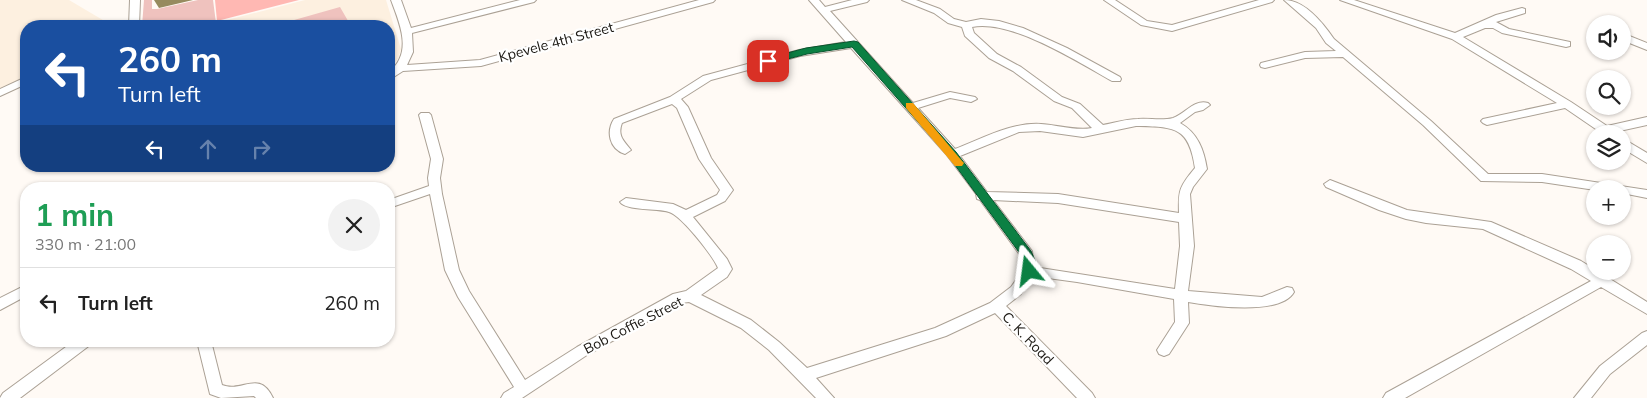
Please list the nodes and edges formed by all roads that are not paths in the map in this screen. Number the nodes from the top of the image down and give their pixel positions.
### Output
1 (135, 0) edge
2 (396, 0) edge
3 (531, 0) edge
4 (710, 0) edge
5 (814, 0) edge
6 (864, 0) edge
7 (907, 0) edge
8 (1110, 0) edge
9 (1269, 0) edge
10 (1289, 0) edge
11 (1345, 0) edge
12 (823, 10) junction
13 (1522, 11) dead end
14 (134, 20) edge
15 (966, 25) junction
16 (1484, 25) junction
17 (406, 32) junction
18 (1456, 37) junction
19 (1631, 40) edge
20 (854, 44) junction
21 (1566, 44) dead end
22 (1647, 46) edge
23 (1345, 54) junction
24 (1264, 65) dead end
25 (400, 68) junction
26 (395, 72) edge
27 (1116, 79) dead end
28 (20, 83) edge
29 (0, 93) edge
30 (674, 99) junction
31 (971, 99) dead end
32 (1567, 104) junction
33 (1204, 105) dead end
34 (911, 107) junction
35 (425, 115) dead end
36 (1488, 121) dead end
37 (1647, 121) edge
38 (1167, 123) junction
39 (1598, 125) edge
40 (1631, 126) edge
41 (1101, 130) junction
42 (1631, 148) edge
43 (625, 150) dead end
44 (952, 155) junction
45 (1647, 159) edge
46 (1330, 184) dead end
47 (1586, 184) edge
48 (435, 188) junction
49 (1631, 191) edge
50 (1647, 194) edge
51 (981, 196) junction
52 (395, 202) edge
53 (626, 202) dead end
54 (684, 216) junction
55 (1185, 218) junction
56 (1029, 271) junction
57 (1586, 271) edge
58 (1603, 280) joint
59 (1287, 292) dead end
60 (20, 293) edge
61 (690, 296) junction
62 (1181, 296) junction
63 (0, 305) edge
64 (996, 305) junction
65 (1647, 309) edge
66 (1647, 337) edge
67 (76, 347) edge
68 (205, 347) edge
69 (1164, 350) dead end
70 (804, 375) junction
71 (523, 389) junction
72 (8, 398) edge
73 (265, 398) edge
74 (509, 398) edge
75 (826, 398) edge
76 (1087, 398) edge
77 (1391, 398) edge
78 (1582, 398) edge

1 - 14 street
2 - 17 street
3 - 17 street
4 - 25 street, Kpevele 4th Street
5 - 12 street
6 - 12 street
7 - 15 street
8 - 9 street
10 - 23 street
11 - 18 street
12 - 20 street
13 - 16 street
15 - 27 street
15 - 41 street
16 - 18 street
16 - 21 street
17 - 25 street
18 - 32 street
19 - 22 street
20 - 30 street
20 - 34 street
23 - 24 street
23 - 47 street
25 - 26 street
28 - 29 street
30 - 43 street
30 - 54 street
31 - 34 street
32 - 36 street
32 - 39 street
33 - 38 street
34 - 44 street
35 - 48 street
37 - 40 street
38 - 41 street
38 - 55 street
41 - 44 street
42 - 45 street
44 - 51 street
46 - 57 street
48 - 52 street
48 - 71 street
49 - 50 street
51 - 55 street
51 - 56 street
53 - 54 street
54 - 61 street
55 - 62 street
56 - 62 street
56 - 64 street, C. K. Road
58 - 65 street
58 - 77 street
59 - 62 street
60 - 63 street
61 - 70 street, Bob Coffie Street
61 - 71 street, Bob Coffie Street
62 - 69 street
64 - 70 street
64 - 76 street, C. K. Road
66 - 78 street
67 - 72 street
68 - 73 street
70 - 75 street, Bob Coffie Street
71 - 74 street, Bob Coffie Street

